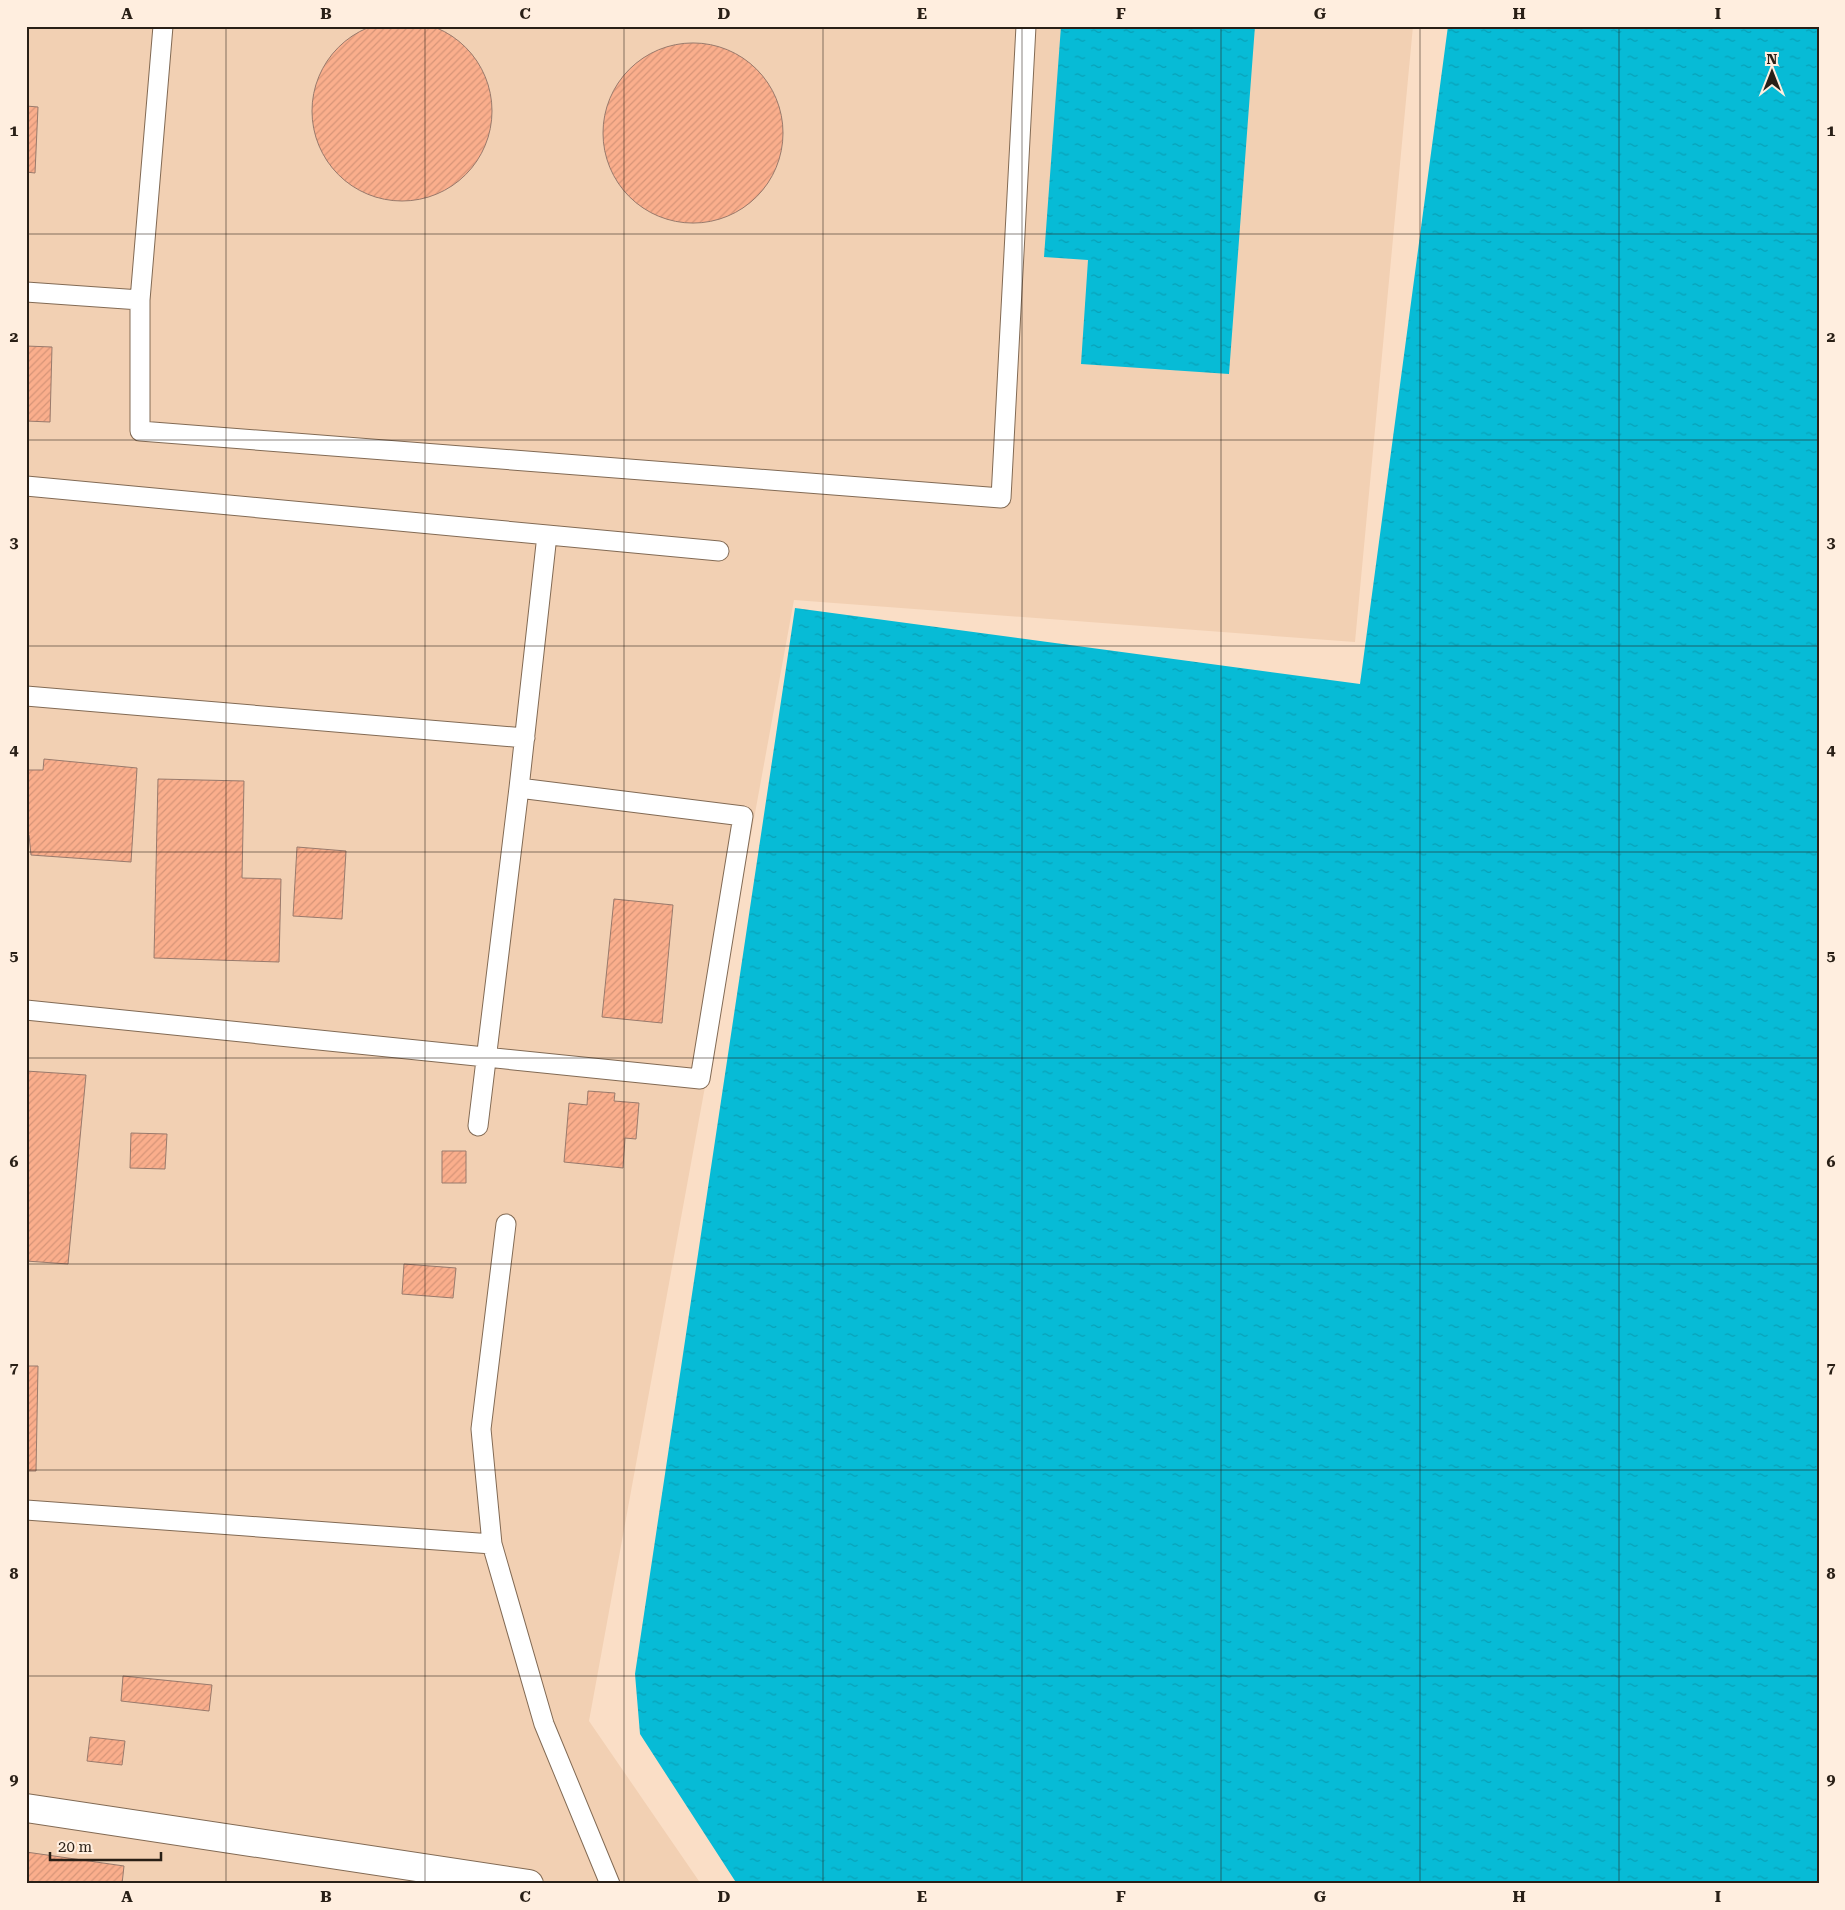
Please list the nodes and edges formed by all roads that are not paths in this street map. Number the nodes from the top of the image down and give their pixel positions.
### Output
1 (163, 26) edge
2 (1026, 26) edge
3 (26, 292) edge
4 (140, 300) junction
5 (26, 486) edge
6 (547, 535) junction
7 (719, 551) dead end
8 (26, 696) edge
9 (525, 738) junction
10 (519, 788) junction
11 (26, 1010) edge
12 (486, 1058) junction
13 (478, 1126) dead end
14 (506, 1224) dead end
15 (26, 1510) edge
16 (492, 1544) junction
17 (26, 1808) edge
18 (529, 1884) edge
19 (610, 1884) edge

1 - 4 lane
2 - 4 lane
3 - 4 lane
5 - 6 lane
6 - 7 lane
6 - 9 lane
8 - 9 lane
9 - 10 lane
10 - 12 lane
10 - 12 lane
11 - 12 lane
12 - 13 lane
14 - 16 lane
15 - 16 lane
16 - 19 lane
17 - 18 street

